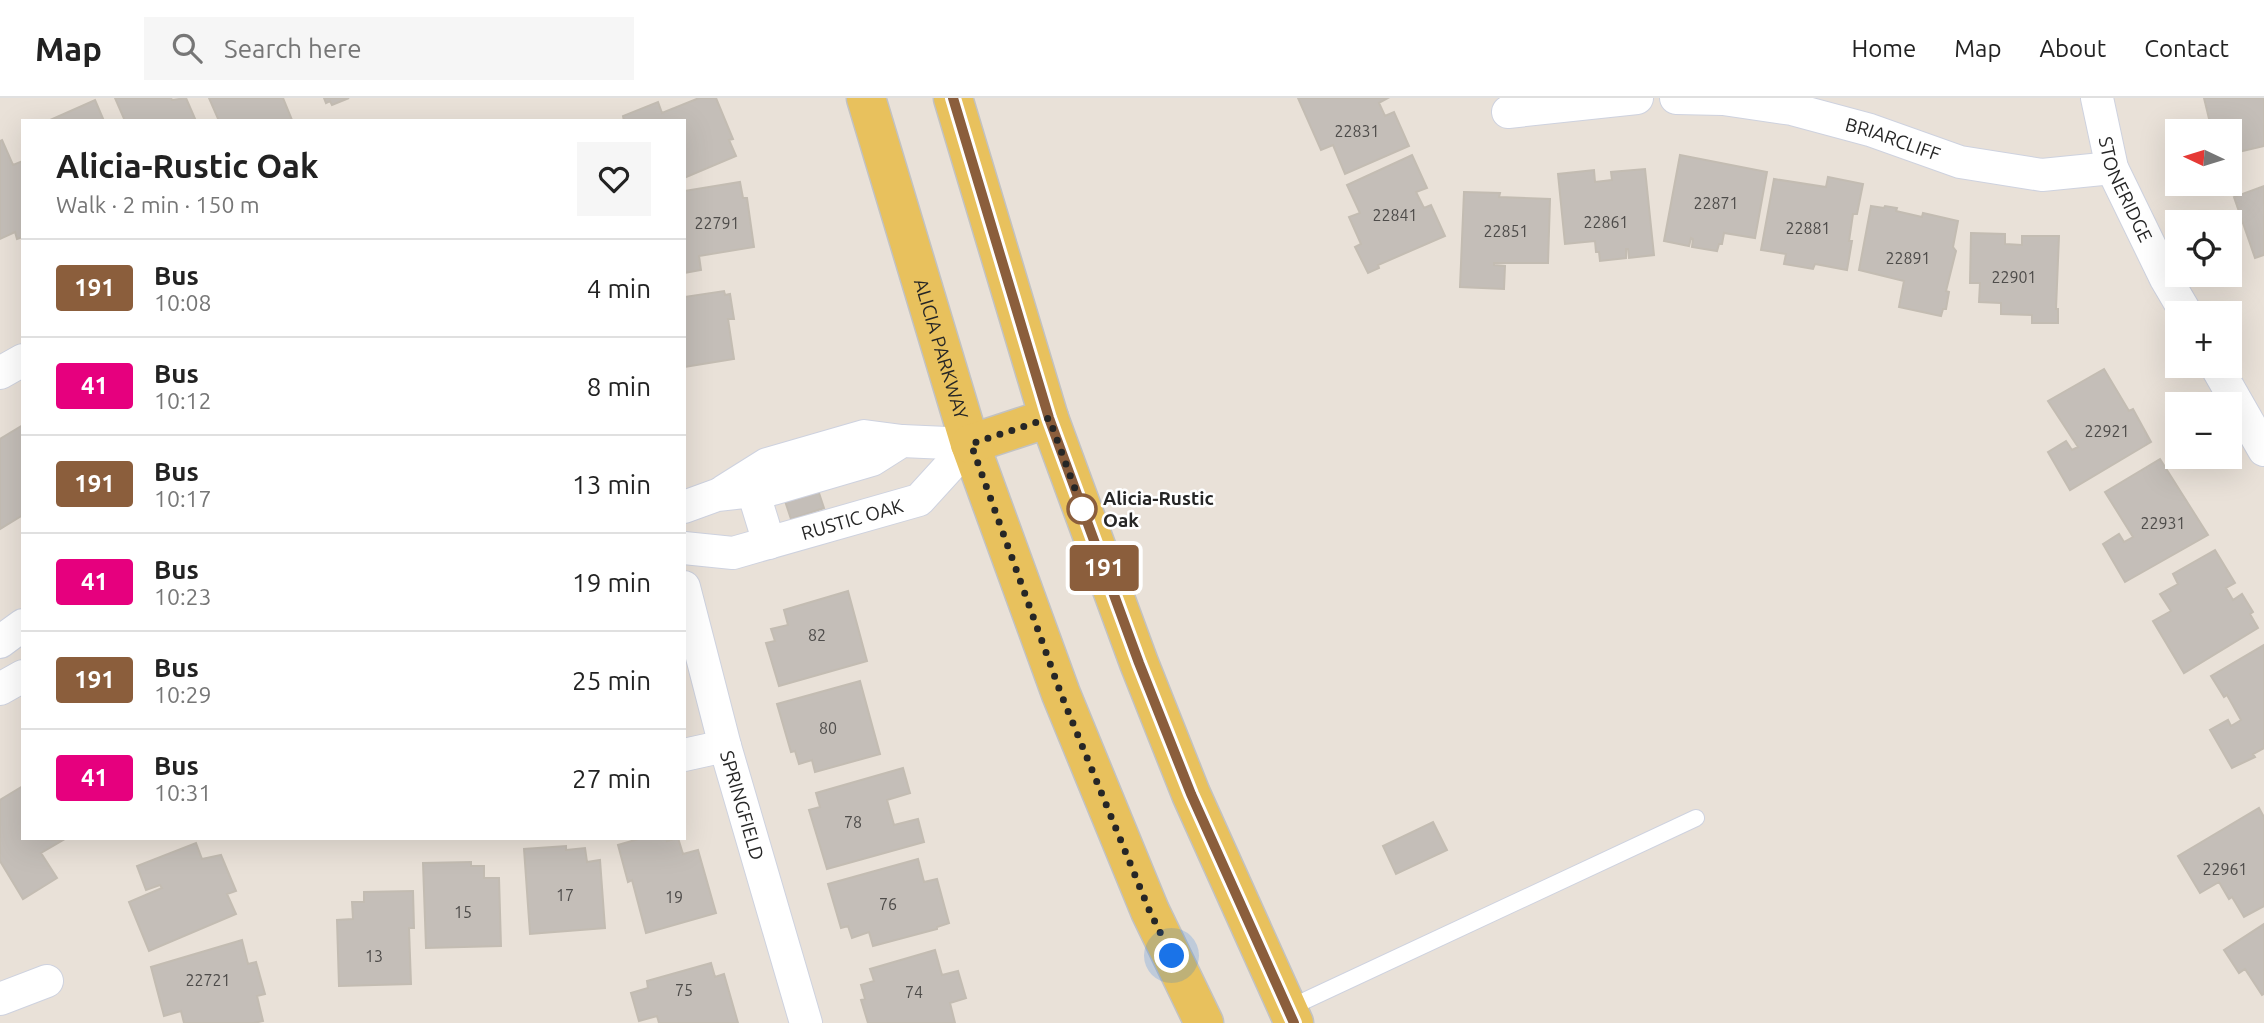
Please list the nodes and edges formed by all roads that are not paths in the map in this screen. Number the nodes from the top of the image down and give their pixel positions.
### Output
1 (866, 98) edge
2 (953, 98) edge
3 (1637, 98) edge
4 (1676, 98) edge
5 (2097, 98) edge
6 (1508, 112) dead end
7 (2112, 168) junction
8 (2179, 301) edge
9 (21, 361) edge
10 (0, 373) edge
11 (2223, 378) edge
12 (1049, 418) junction
13 (902, 440) junction
14 (971, 444) junction
15 (2264, 450) edge
16 (753, 491) junction
17 (717, 495) junction
18 (686, 506) edge
19 (769, 543) junction
20 (686, 548) edge
21 (686, 595) edge
22 (21, 626) edge
23 (0, 642) edge
24 (21, 677) edge
25 (0, 689) edge
26 (725, 747) junction
27 (686, 755) edge
28 (1696, 818) dead end
29 (47, 981) dead end
30 (0, 999) edge
31 (1291, 1016) edge
32 (806, 1023) edge
33 (1204, 1023) edge

1 - 14 main road, ALICIA PARKWAY
2 - 12 main road
3 - 6 street
4 - 7 street, BRIARCLIFF
5 - 7 street, STONERIDGE
7 - 8 street, STONERIDGE
9 - 10 street
11 - 15 street
12 - 14 main road
12 - 31 main road
13 - 14 street
13 - 16 street
13 - 17 street
14 - 19 street, RUSTIC OAK
14 - 33 main road, ALICIA PARKWAY
16 - 17 street
16 - 19 street
17 - 18 street
19 - 20 street, RUSTIC OAK
21 - 26 street, SPRINGFIELD
22 - 23 street
24 - 25 street
26 - 27 street
26 - 32 street, SPRINGFIELD
28 - 31 lane
29 - 30 street

